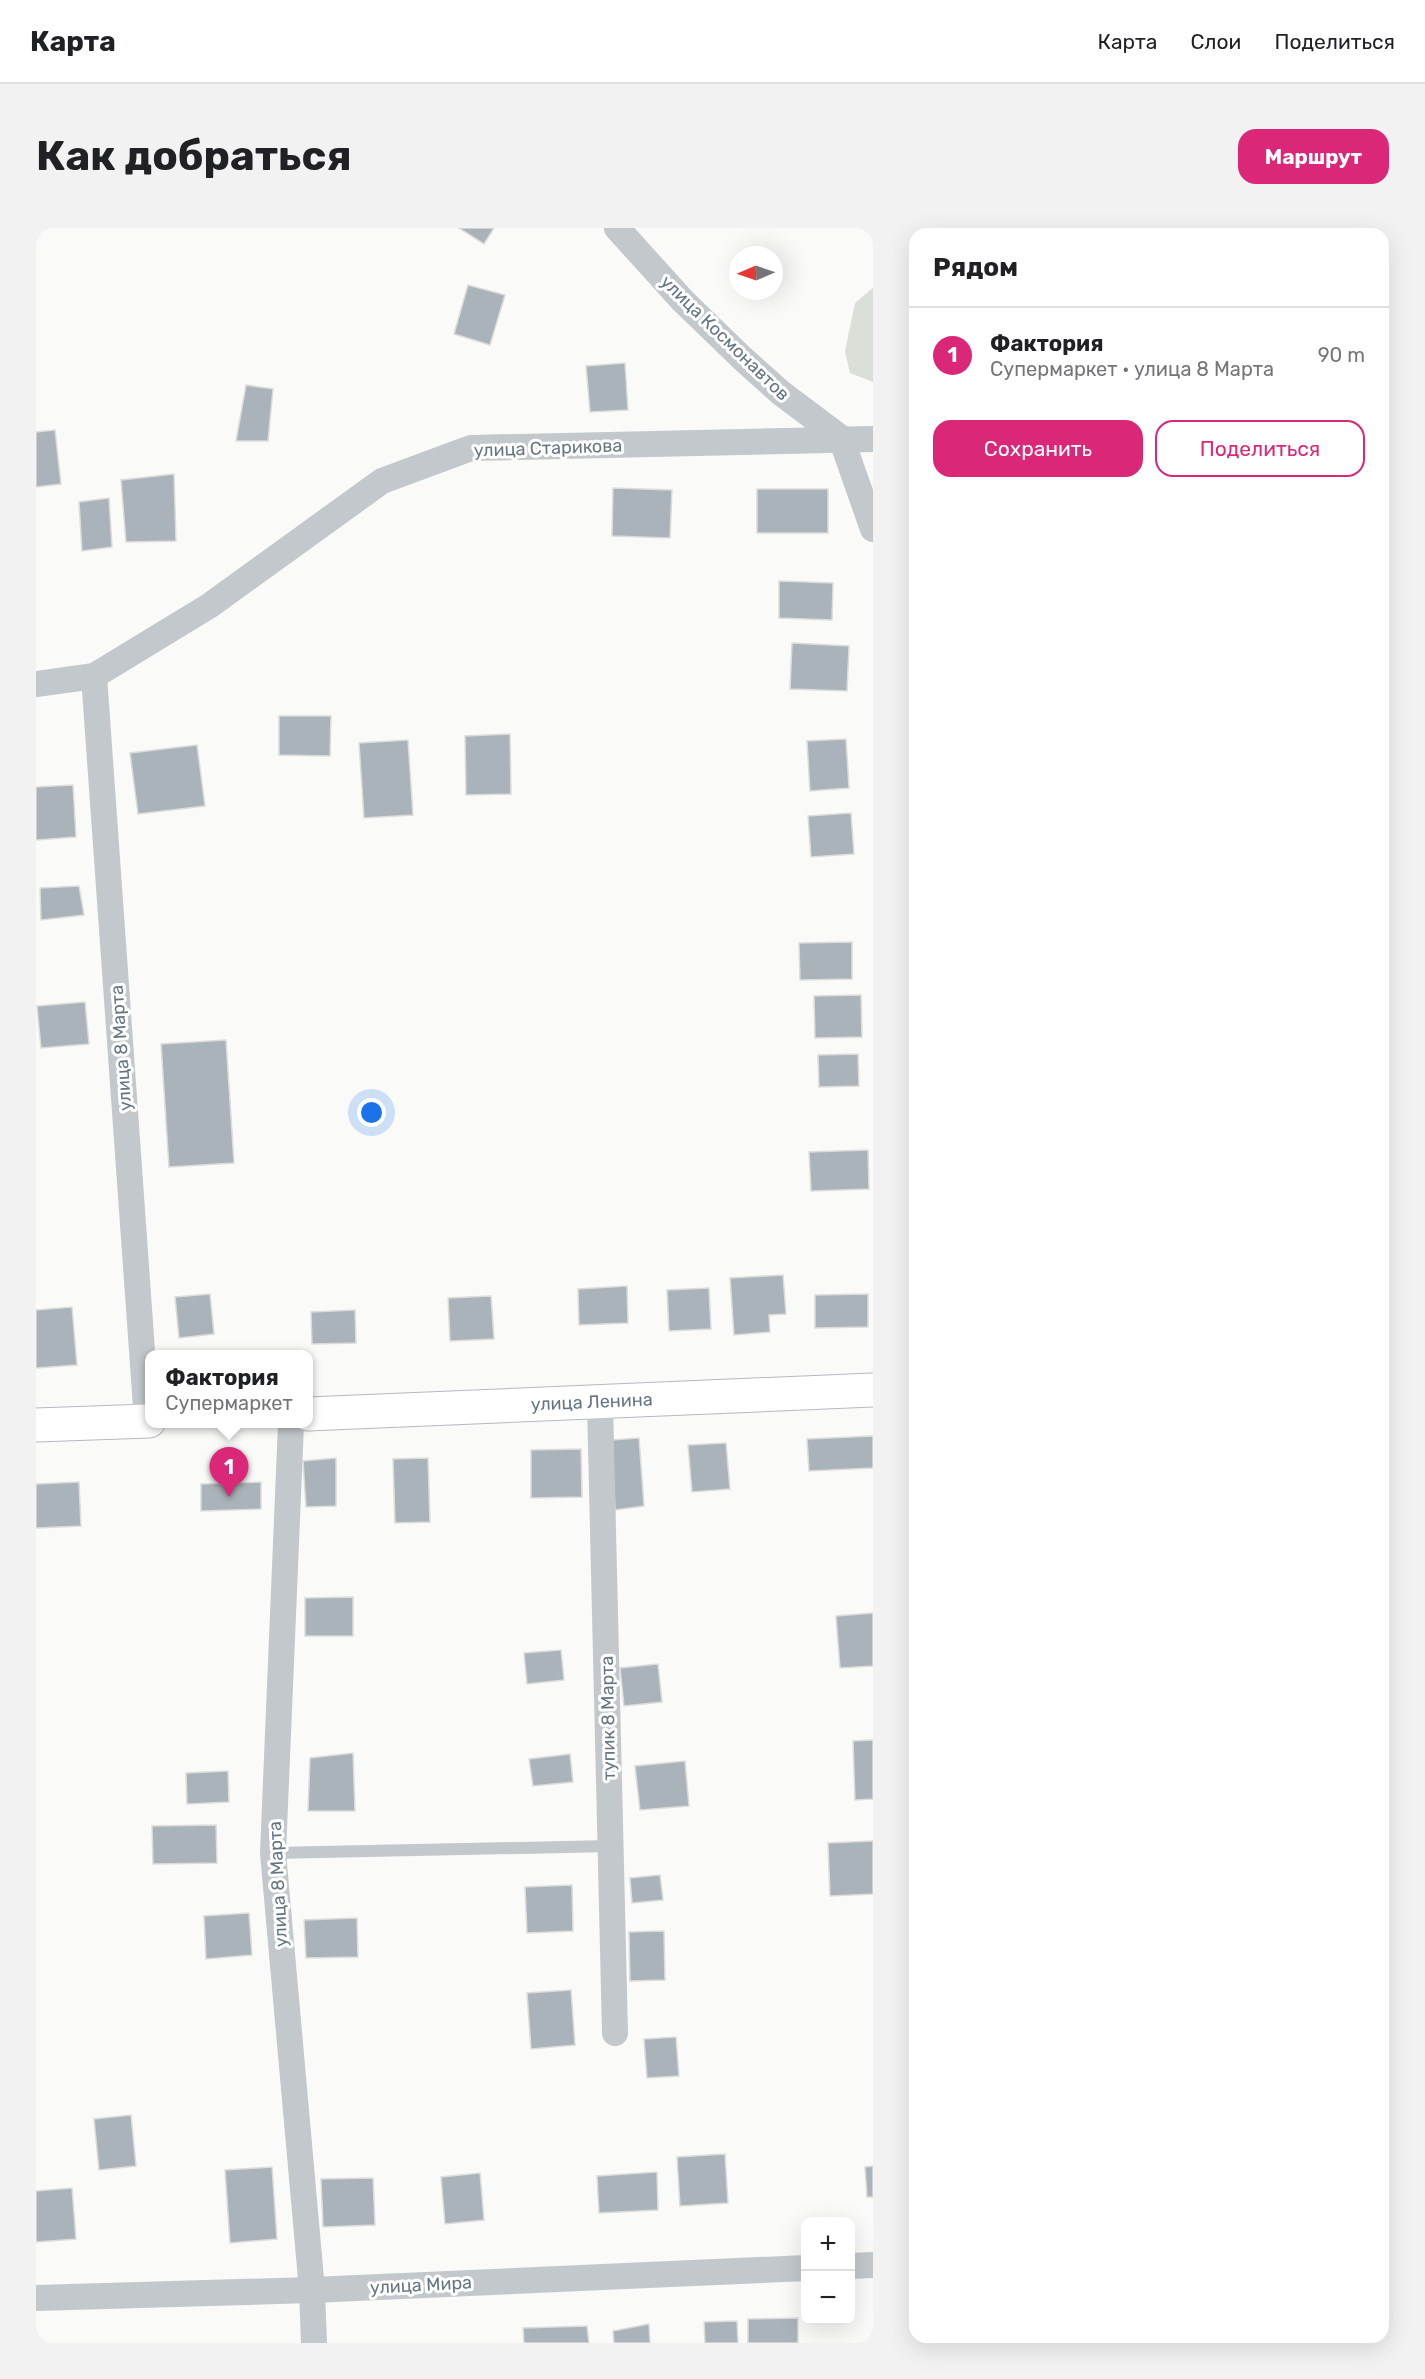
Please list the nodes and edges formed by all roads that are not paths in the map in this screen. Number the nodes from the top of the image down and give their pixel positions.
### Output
1 (617, 228) edge
2 (841, 438) junction
3 (873, 439) edge
4 (873, 529) edge
5 (94, 676) junction
6 (36, 684) edge
7 (145, 1380) edge
8 (873, 1390) edge
9 (600, 1404) junction
10 (313, 1414) edge
11 (145, 1421) edge
12 (36, 1425) edge
13 (291, 1428) edge
14 (610, 1846) junction
15 (273, 1853) junction
16 (615, 2033) dead end
17 (873, 2265) edge
18 (855, 2266) edge
19 (801, 2268) edge
20 (312, 2290) junction
21 (36, 2298) edge
22 (314, 2343) edge

1 - 2 street, улица Космонавтов
2 - 3 street, улица Старикова
2 - 4 street
2 - 5 street, улица Старикова
5 - 6 street, улица Старикова
5 - 7 street, улица 8 Марта
8 - 9 street, улица Ленина
9 - 10 street, улица Ленина
9 - 14 street, тупик 8 Марта
11 - 12 street
13 - 15 street, улица 8 Марта
14 - 15 lane
14 - 16 street, тупик 8 Марта
15 - 20 street, улица 8 Марта
17 - 18 street
19 - 20 street, улица Мира
20 - 21 street, улица Мира
20 - 22 street, улица 8 Марта

